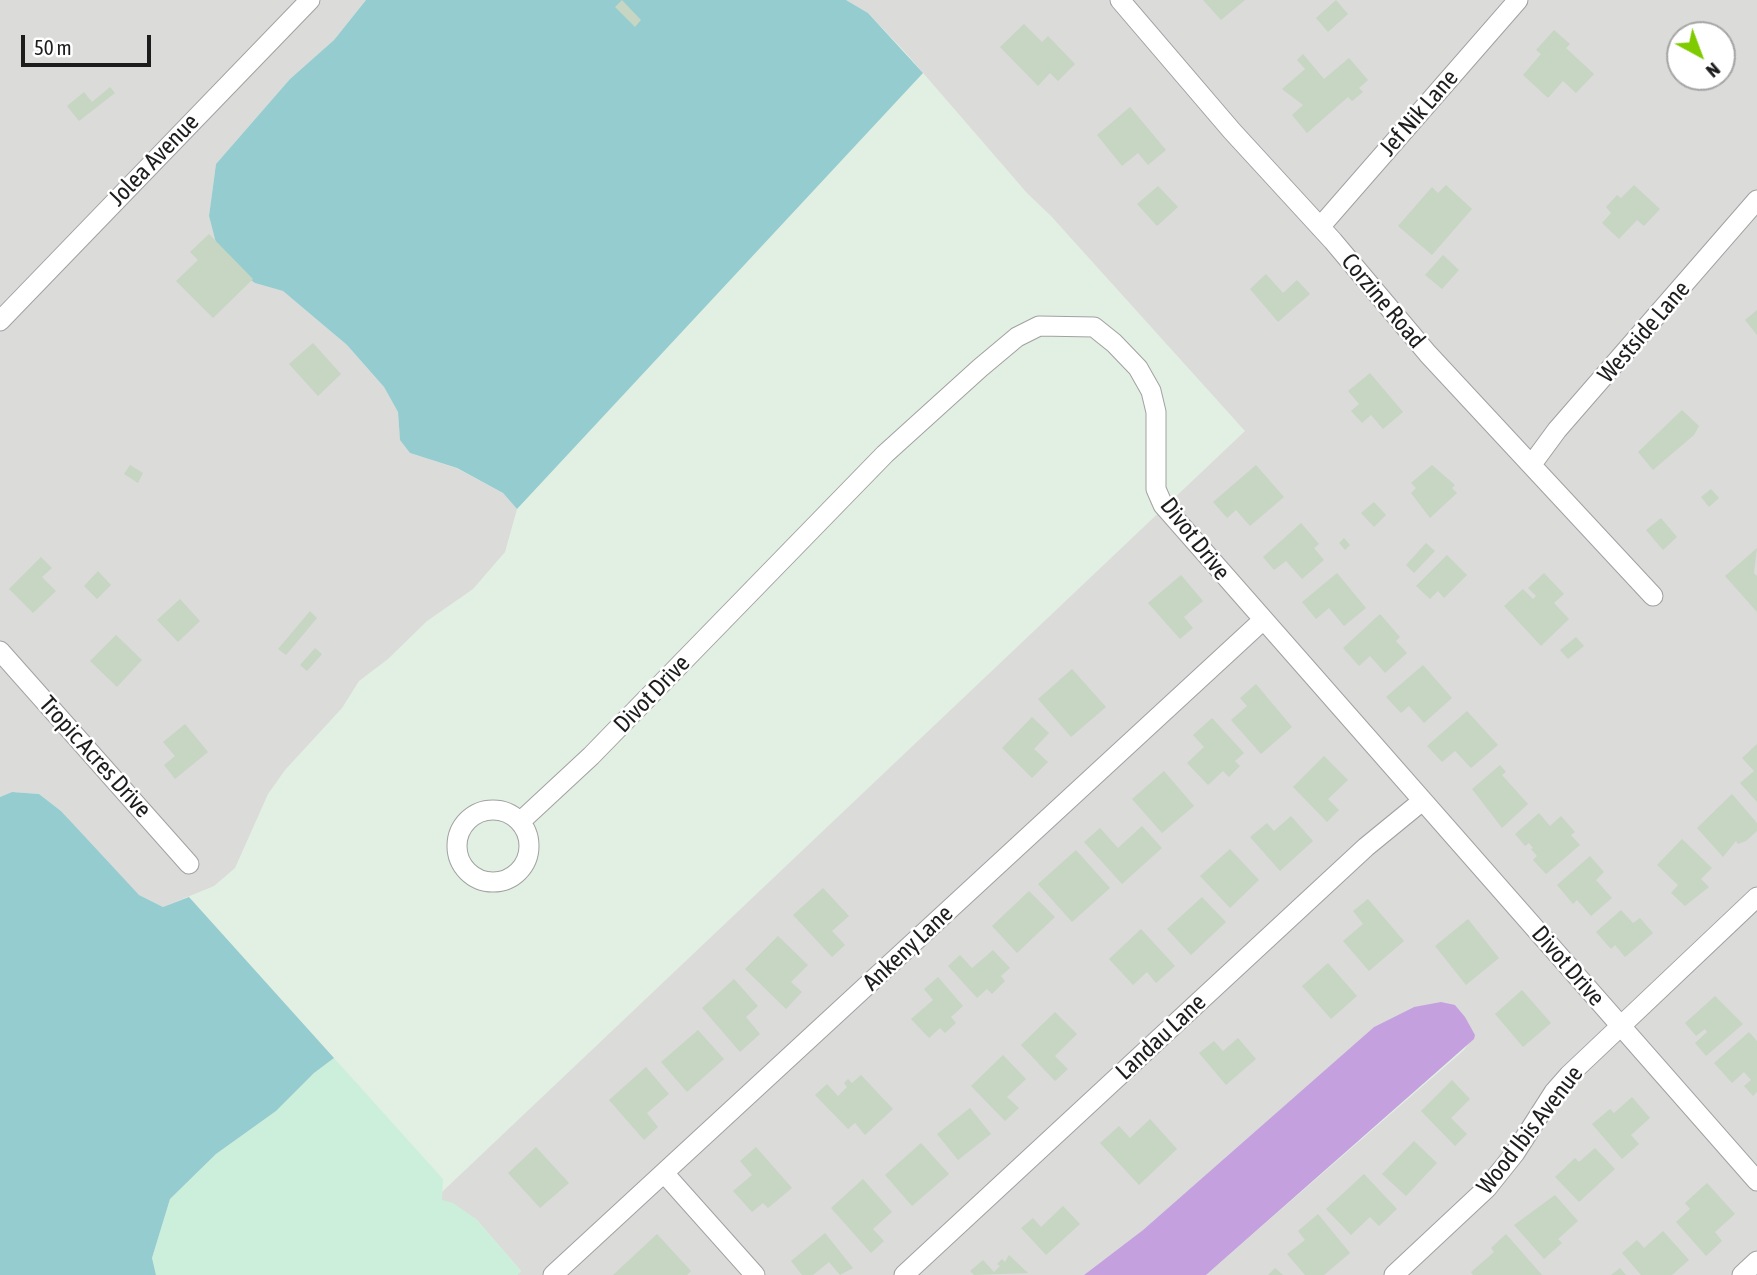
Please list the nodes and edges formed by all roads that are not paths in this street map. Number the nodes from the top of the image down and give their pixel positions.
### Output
1 (310, 0) edge
2 (1120, 0) edge
3 (1518, 0) edge
4 (1757, 200) edge
5 (1320, 227) junction
6 (0, 321) edge
7 (1532, 464) junction
8 (1653, 596) dead end
9 (1262, 621) junction
10 (0, 652) edge
11 (1421, 802) junction
12 (521, 821) dead end
13 (189, 864) dead end
14 (1757, 897) edge
15 (1621, 1027) junction
16 (664, 1173) junction
17 (1757, 1181) edge
18 (1757, 1261) edge
19 (553, 1275) edge
20 (755, 1275) edge
21 (904, 1275) edge
22 (1394, 1275) edge
23 (1742, 1275) edge

1 - 6 street, Jolea Avenue
2 - 5 street, Corzine Road
3 - 5 street, Jef Nik Lane
4 - 7 street, Westside Lane
5 - 7 street, Corzine Road
7 - 8 street, Corzine Road
9 - 11 street, Divot Drive
9 - 12 street, Divot Drive
9 - 16 street, Ankeny Lane
10 - 13 street, Tropic Acres Drive
11 - 15 street, Divot Drive
11 - 21 street, Landau Lane
14 - 15 street, Wood Ibis Avenue
15 - 17 street, Divot Drive
15 - 22 street, Wood Ibis Avenue
16 - 19 street, Ankeny Lane
16 - 20 street
18 - 23 street

